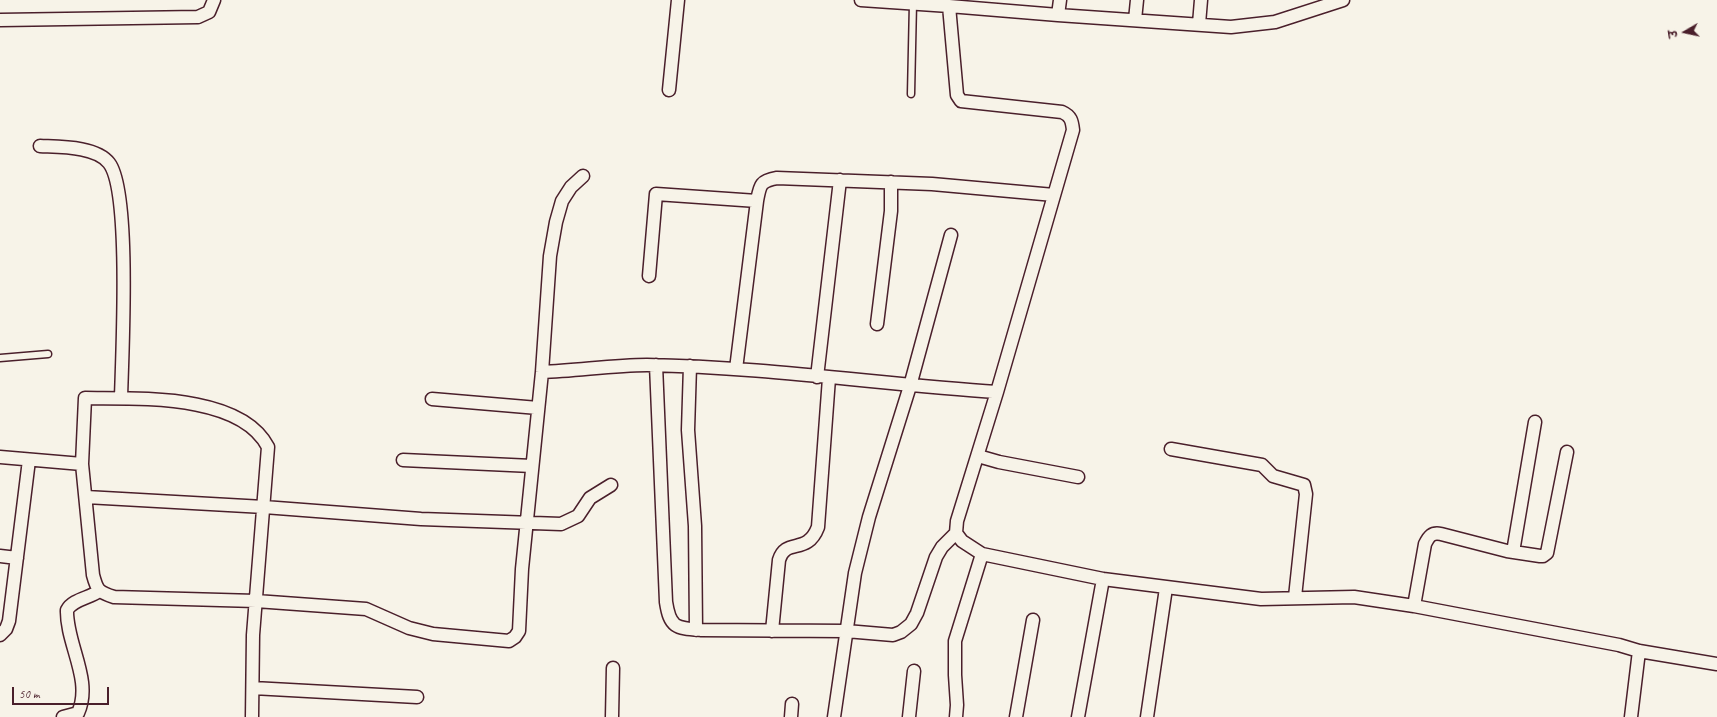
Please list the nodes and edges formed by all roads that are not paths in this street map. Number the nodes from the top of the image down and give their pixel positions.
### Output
1 (214, 0) edge
2 (678, 0) edge
3 (861, 0) edge
4 (1060, 0) edge
5 (1137, 0) edge
6 (1201, 0) edge
7 (1344, 0) edge
8 (912, 3) junction
9 (949, 6) junction
10 (1058, 15) junction
11 (0, 20) edge
12 (1135, 20) junction
13 (1199, 24) junction
14 (669, 90) dead end
15 (911, 94) dead end
16 (40, 146) dead end
17 (583, 176) dead end
18 (840, 180) junction
19 (891, 182) junction
20 (1054, 195) junction
21 (757, 201) junction
22 (951, 235) dead end
23 (649, 276) dead end
24 (877, 324) dead end
25 (48, 354) dead end
26 (0, 358) edge
27 (656, 365) junction
28 (690, 366) junction
29 (736, 369) junction
30 (542, 372) junction
31 (823, 378) junction
32 (910, 386) junction
33 (997, 392) junction
34 (121, 398) junction
35 (432, 399) dead end
36 (538, 408) junction
37 (1535, 422) dead end
38 (1171, 448) dead end
39 (1567, 452) dead end
40 (978, 456) junction
41 (0, 457) edge
42 (29, 460) junction
43 (403, 460) dead end
44 (74, 464) junction
45 (532, 466) junction
46 (1078, 476) dead end
47 (611, 485) dead end
48 (86, 497) junction
49 (264, 507) junction
50 (527, 523) junction
51 (956, 533) junction
52 (1513, 552) junction
53 (982, 554) junction
54 (0, 556) edge
55 (17, 558) junction
56 (1103, 579) junction
57 (1166, 588) junction
58 (93, 595) junction
59 (1295, 597) junction
60 (256, 601) junction
61 (1414, 606) junction
62 (1032, 620) dead end
63 (696, 630) junction
64 (772, 631) junction
65 (846, 631) junction
66 (0, 635) edge
67 (1639, 651) junction
68 (1717, 664) edge
69 (613, 668) dead end
70 (914, 672) dead end
71 (253, 688) junction
72 (416, 697) dead end
73 (792, 704) dead end
74 (63, 717) edge
75 (252, 717) edge
76 (612, 717) edge
77 (791, 717) edge
78 (834, 717) edge
79 (909, 717) edge
80 (956, 717) edge
81 (1016, 717) edge
82 (1078, 717) edge
83 (1147, 717) edge
84 (1631, 717) edge

1 - 11 street
2 - 14 street
3 - 8 street
4 - 10 street
5 - 12 street
6 - 13 street
7 - 13 street
8 - 9 street
8 - 15 lane
9 - 10 street
9 - 20 street
10 - 12 street
12 - 13 street
16 - 34 street
17 - 30 street
18 - 19 street
18 - 21 street
18 - 31 street
19 - 20 street
19 - 24 street
20 - 33 street
21 - 23 street
21 - 29 street
22 - 32 street
25 - 26 lane
27 - 28 street
27 - 30 street
27 - 63 street
28 - 29 street
28 - 63 street
29 - 31 street
30 - 36 street
31 - 32 street
31 - 64 street
32 - 33 street
32 - 65 street
33 - 40 street
34 - 44 street
34 - 49 street
35 - 36 street
36 - 45 street
37 - 52 street
38 - 59 street
39 - 52 street
40 - 46 street
40 - 51 street
41 - 42 street
42 - 44 street
42 - 55 street
43 - 45 street
44 - 48 street
45 - 50 street
47 - 50 street
48 - 49 street
48 - 58 street
49 - 50 street
49 - 60 street
50 - 60 street
51 - 53 street
51 - 65 street
52 - 61 street
53 - 56 street
53 - 80 street
54 - 55 street
55 - 66 street
56 - 57 street
56 - 82 street
57 - 59 street
57 - 83 street
58 - 60 street
58 - 74 street
59 - 61 street
60 - 71 street
61 - 67 street
62 - 81 street
63 - 64 street
64 - 65 street
65 - 78 street
67 - 68 street
67 - 84 street
69 - 76 street
70 - 79 street
71 - 72 street
71 - 75 street
73 - 77 street

